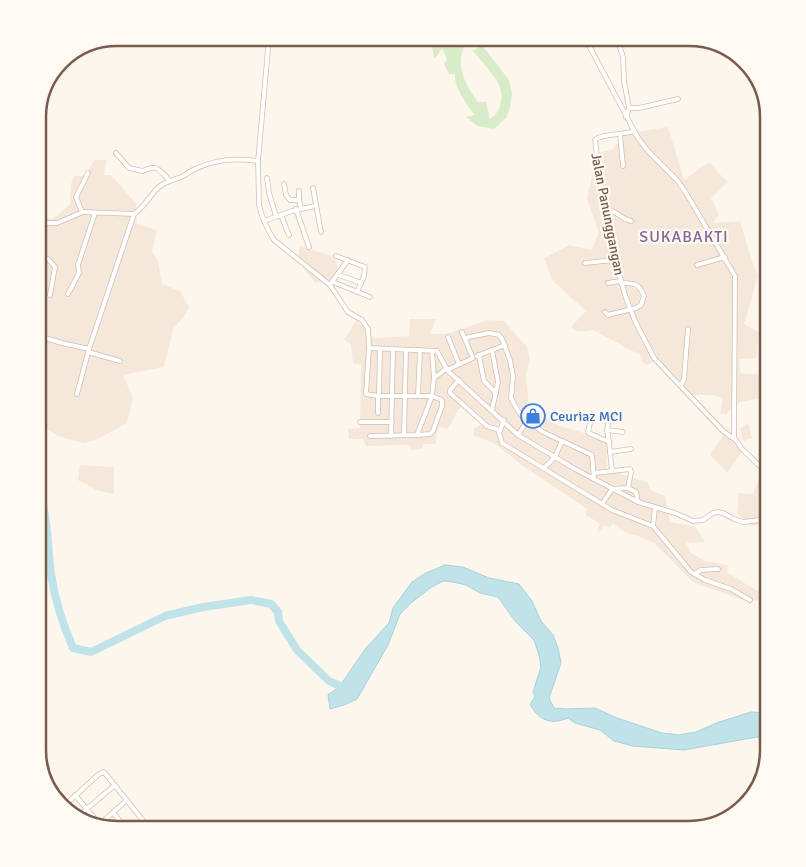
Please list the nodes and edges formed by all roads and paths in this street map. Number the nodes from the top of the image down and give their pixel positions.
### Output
1 (268, 46) edge
2 (589, 46) edge
3 (620, 46) edge
4 (678, 99) dead end
5 (629, 108) junction
6 (626, 117) junction
7 (634, 131) junction
8 (620, 135) junction
9 (116, 153) dead end
10 (258, 161) junction
11 (623, 166) dead end
12 (88, 173) dead end
13 (267, 178) dead end
14 (169, 180) junction
15 (284, 184) dead end
16 (313, 188) dead end
17 (299, 191) dead end
18 (299, 200) junction
19 (315, 206) junction
20 (299, 209) junction
21 (605, 209) junction
22 (82, 212) junction
23 (95, 213) junction
24 (134, 214) junction
25 (279, 216) junction
26 (264, 221) junction
27 (631, 221) dead end
28 (46, 224) edge
29 (320, 232) dead end
30 (289, 235) dead end
31 (310, 247) dead end
32 (336, 256) dead end
33 (725, 257) junction
34 (46, 258) edge
35 (348, 260) junction
36 (614, 260) junction
37 (585, 263) dead end
38 (696, 265) dead end
39 (339, 274) junction
40 (621, 282) junction
41 (331, 283) junction
42 (361, 283) junction
43 (608, 283) dead end
44 (357, 292) junction
45 (50, 294) dead end
46 (68, 294) dead end
47 (370, 297) dead end
48 (630, 309) junction
49 (605, 312) dead end
50 (688, 329) dead end
51 (462, 332) dead end
52 (448, 337) dead end
53 (46, 338) edge
54 (465, 339) junction
55 (505, 345) junction
56 (369, 348) junction
57 (89, 350) junction
58 (380, 350) junction
59 (393, 350) junction
60 (406, 350) junction
61 (420, 350) junction
62 (492, 350) junction
63 (432, 351) junction
64 (479, 355) junction
65 (473, 358) junction
66 (120, 361) dead end
67 (459, 364) junction
68 (447, 369) junction
69 (434, 378) junction
70 (459, 380) junction
71 (681, 385) junction
72 (496, 393) junction
73 (77, 394) dead end
74 (378, 396) junction
75 (392, 396) junction
76 (406, 396) junction
77 (418, 396) junction
78 (432, 396) junction
79 (492, 410) junction
80 (378, 413) dead end
81 (592, 414) dead end
82 (610, 414) dead end
83 (504, 420) junction
84 (527, 421) junction
85 (360, 422) dead end
86 (392, 422) junction
87 (499, 430) junction
88 (607, 430) junction
89 (622, 432) dead end
90 (404, 435) junction
91 (417, 435) junction
92 (518, 435) junction
93 (370, 436) dead end
94 (391, 436) junction
95 (734, 439) junction
96 (562, 441) junction
97 (609, 442) junction
98 (631, 449) dead end
99 (610, 452) junction
100 (555, 457) junction
101 (760, 466) edge
102 (544, 468) junction
103 (612, 471) junction
104 (594, 473) junction
105 (594, 479) junction
106 (612, 488) junction
107 (628, 488) junction
108 (638, 502) junction
109 (602, 504) junction
110 (655, 508) junction
111 (760, 520) edge
112 (653, 526) junction
113 (718, 569) dead end
114 (695, 574) junction
115 (750, 600) dead end
116 (115, 784) junction
117 (75, 795) junction
118 (127, 800) junction
119 (69, 801) edge
120 (87, 808) junction
121 (83, 811) edge
122 (113, 813) junction
123 (94, 817) edge
124 (107, 819) edge
125 (120, 821) edge
126 (143, 821) edge

1 - 10 street
2 - 6 street
3 - 5 street
4 - 5 street
5 - 6 street
6 - 7 street
7 - 8 street, Jalan Panunggangan
7 - 33 street
8 - 11 street
8 - 21 street, Jalan Panunggangan
9 - 14 street
10 - 14 street
10 - 26 street
12 - 22 street
13 - 25 street
14 - 24 street
15 - 18 street
16 - 19 street
17 - 18 street
18 - 20 street
19 - 20 street
19 - 29 street
20 - 25 street
20 - 31 street
21 - 27 street
21 - 36 street, Jalan Panunggangan
22 - 23 street
22 - 28 street
23 - 24 street
23 - 46 street
24 - 57 street
25 - 26 street
25 - 30 street
26 - 41 street
32 - 35 street
33 - 38 street
33 - 95 street
34 - 45 street
35 - 39 street
35 - 42 street
36 - 37 street
36 - 40 street, Jalan Panunggangan
39 - 41 street
39 - 42 street
40 - 43 street
40 - 48 street, Jalan Panunggangan
40 - 48 street
41 - 44 street
41 - 56 street
42 - 44 street
44 - 47 street
48 - 49 street
48 - 71 street, Jalan Panunggangan
50 - 71 street
51 - 54 street
52 - 67 street
53 - 57 street
54 - 55 street
54 - 65 street
55 - 62 street
55 - 84 street
56 - 58 street
56 - 74 street
57 - 66 street
57 - 73 street
58 - 59 street
58 - 74 street
59 - 60 street
59 - 75 street
60 - 61 street
60 - 76 street
61 - 63 street
61 - 77 street
62 - 64 street
62 - 72 street
63 - 68 street
63 - 69 street
64 - 65 street
64 - 72 street
65 - 67 street
67 - 68 street
68 - 69 street
68 - 70 street
69 - 78 street
70 - 79 street
70 - 87 street
71 - 95 street, Jalan Panunggangan
72 - 79 street
74 - 75 street
74 - 80 street
75 - 76 street
75 - 86 street
76 - 77 street
76 - 90 street
77 - 78 street
78 - 91 street
78 - 91 street
79 - 83 street
81 - 97 street
82 - 88 street
83 - 87 street
83 - 92 street
84 - 92 street
84 - 96 street
85 - 86 street
86 - 94 street
87 - 102 street
88 - 89 street
88 - 97 street
90 - 91 street
90 - 94 street
92 - 100 street
93 - 94 street
95 - 101 street, Jalan Panunggangan
96 - 100 street
96 - 104 street
97 - 99 street
98 - 99 street
99 - 103 street
100 - 102 street
100 - 105 street
102 - 109 street
103 - 104 street
103 - 107 street
104 - 105 street
105 - 106 street
106 - 107 street
106 - 108 street
106 - 109 street
107 - 108 street
108 - 110 street
109 - 112 street
110 - 111 street
110 - 112 street
112 - 114 street
113 - 114 street
114 - 115 street
116 - 117 street
116 - 118 street
116 - 120 street
117 - 119 street
117 - 120 street
118 - 122 street
118 - 126 street
120 - 121 street
120 - 123 street
122 - 124 street
122 - 125 street

